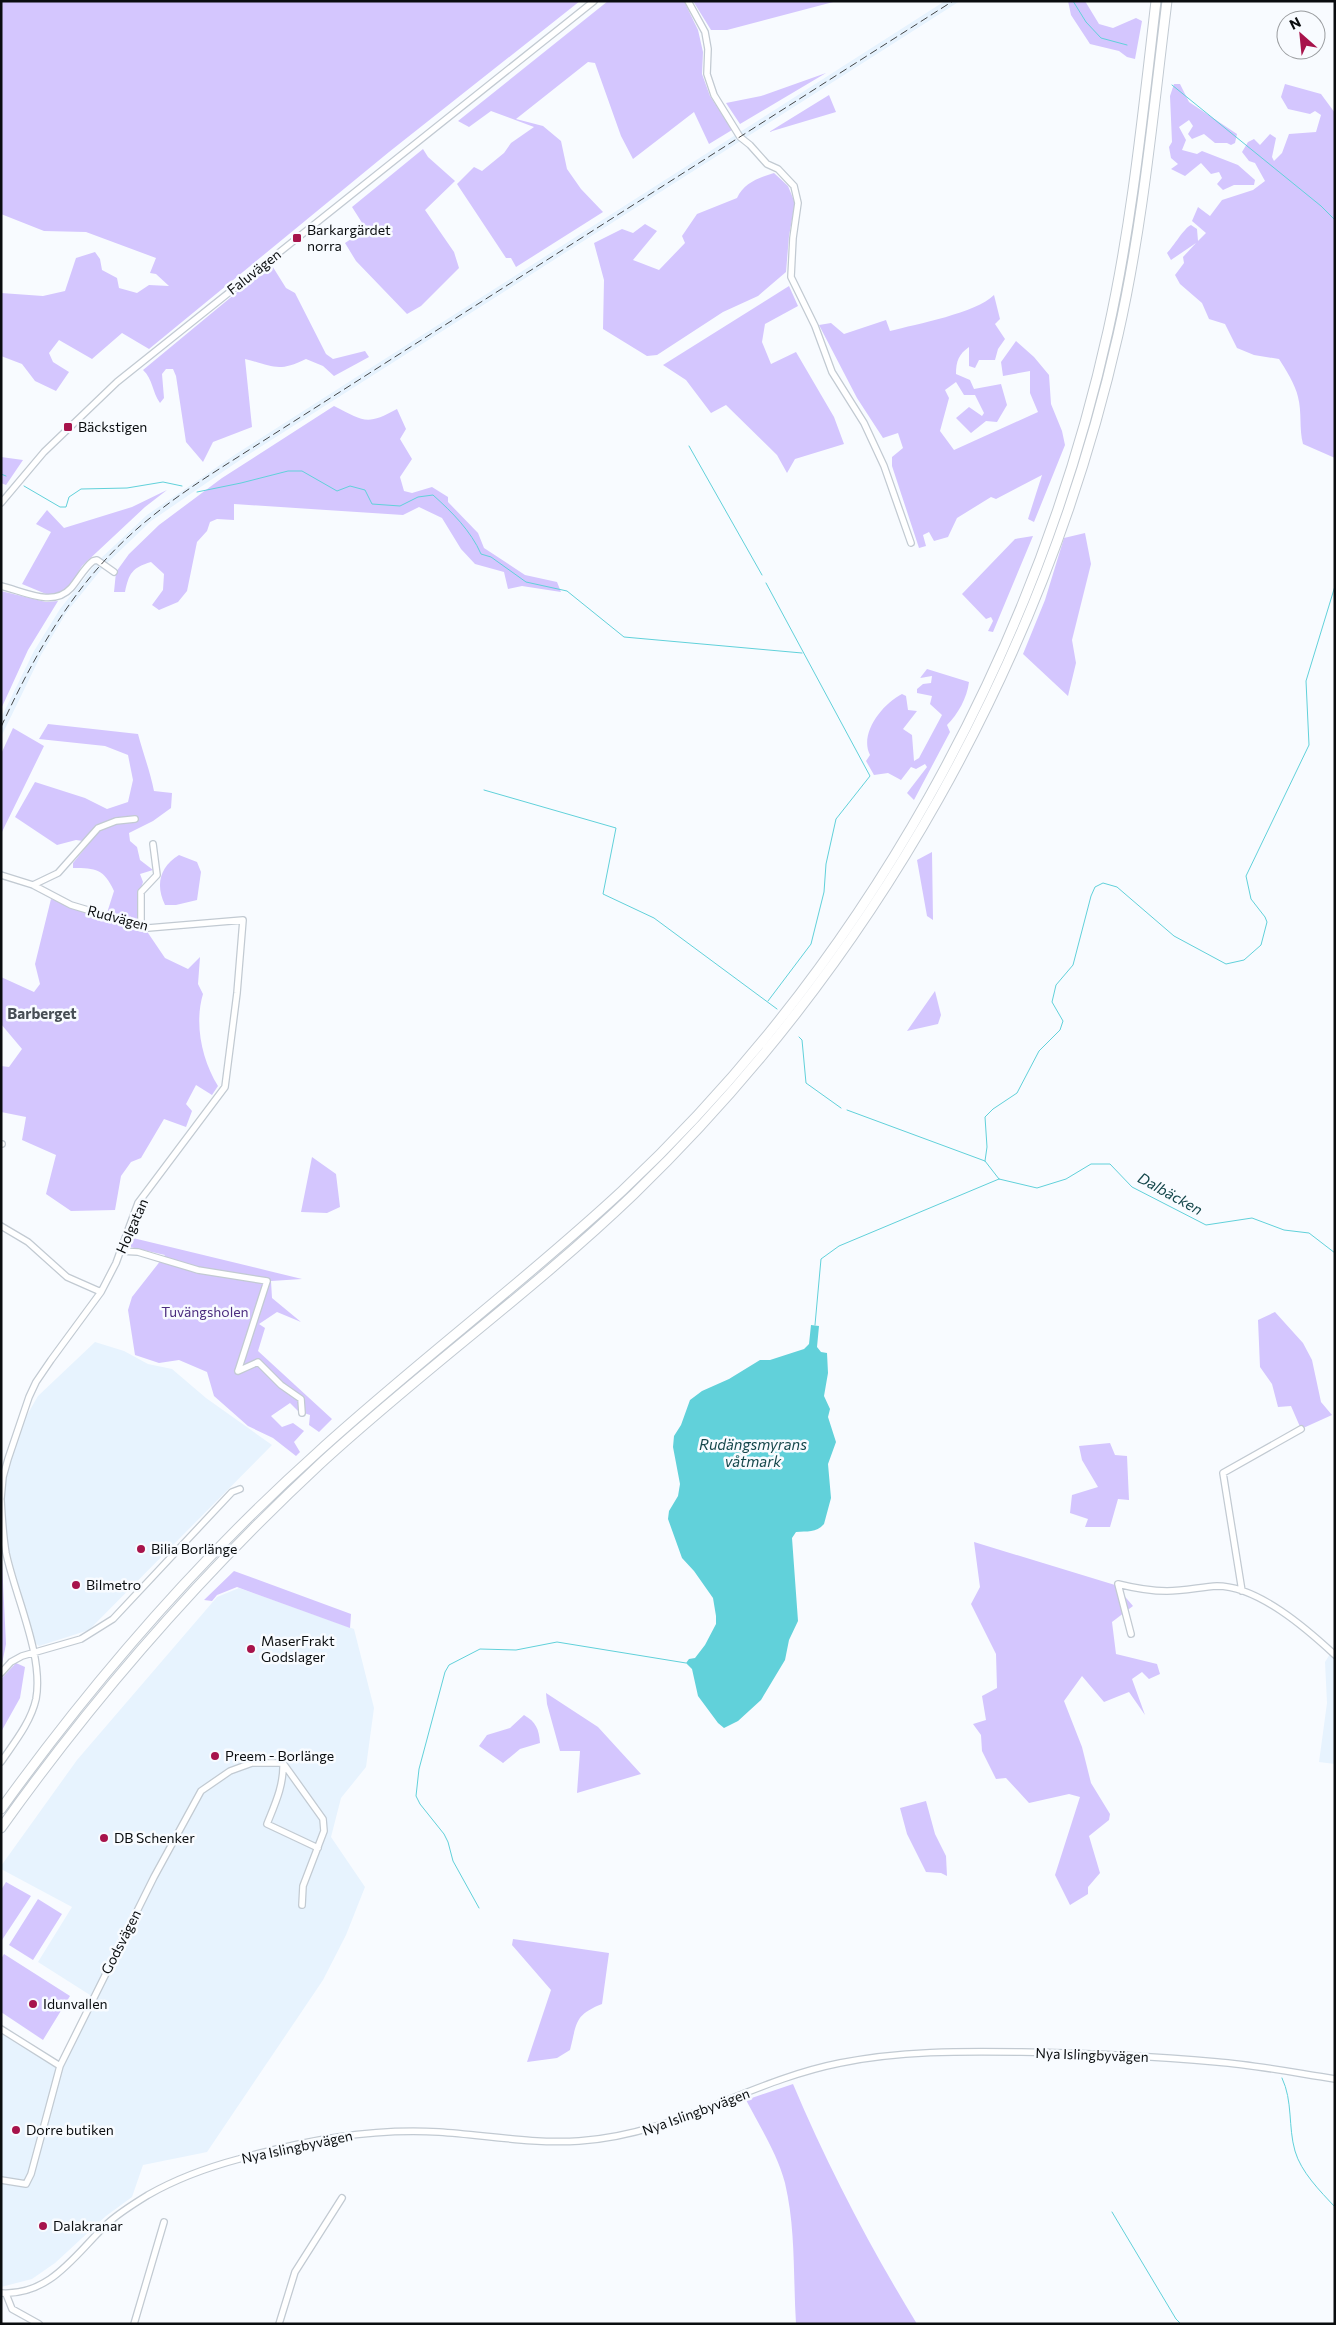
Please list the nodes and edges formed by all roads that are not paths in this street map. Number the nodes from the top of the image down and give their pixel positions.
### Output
1 (594, 1) edge
2 (688, 1) edge
3 (1156, 1) edge
4 (1167, 1) edge
5 (2, 500) edge
6 (911, 543) dead end
7 (114, 572) dead end
8 (1, 586) edge
9 (135, 819) dead end
10 (153, 844) dead end
11 (1, 874) edge
12 (33, 885) junction
13 (243, 920) joint
14 (141, 926) junction
15 (1, 1226) edge
16 (120, 1251) junction
17 (101, 1292) junction
18 (302, 1413) dead end
19 (1301, 1429) dead end
20 (4, 1465) edge
21 (240, 1489) dead end
22 (1, 1499) edge
23 (1242, 1591) junction
24 (1131, 1634) dead end
25 (34, 1653) junction
26 (1335, 1655) edge
27 (1, 1672) edge
28 (1, 1762) edge
29 (283, 1763) junction
30 (1, 1810) edge
31 (1, 1828) edge
32 (318, 1848) junction
33 (302, 1905) dead end
34 (1, 2029) edge
35 (60, 2066) junction
36 (1335, 2079) edge
37 (1, 2180) edge
38 (342, 2198) dead end
39 (164, 2222) dead end
40 (4, 2294) edge
41 (38, 2324) edge
42 (134, 2324) edge
43 (279, 2324) edge

1 - 5 street, Faluvägen
2 - 6 street
3 - 30 highway
4 - 31 highway
7 - 8 street
9 - 12 street
10 - 14 street
11 - 12 street, Rudvägen
12 - 14 street, Rudvägen
13 - 14 street, Rudvägen
13 - 16 street, Holgatan
15 - 17 street
16 - 17 street, Holgatan
16 - 18 street
17 - 20 street, Holgatan
19 - 23 street
20 - 22 street, Holgatan
21 - 25 street
22 - 25 street, Holgatan
23 - 24 street
23 - 26 street
25 - 27 street
25 - 28 street, Holgatan
29 - 32 street
29 - 32 street
29 - 35 street, Godsvägen
32 - 33 street
34 - 35 street
35 - 37 street, Godsvägen
36 - 40 street, Nya Islingbyvägen
38 - 43 street
39 - 42 street
40 - 41 street

